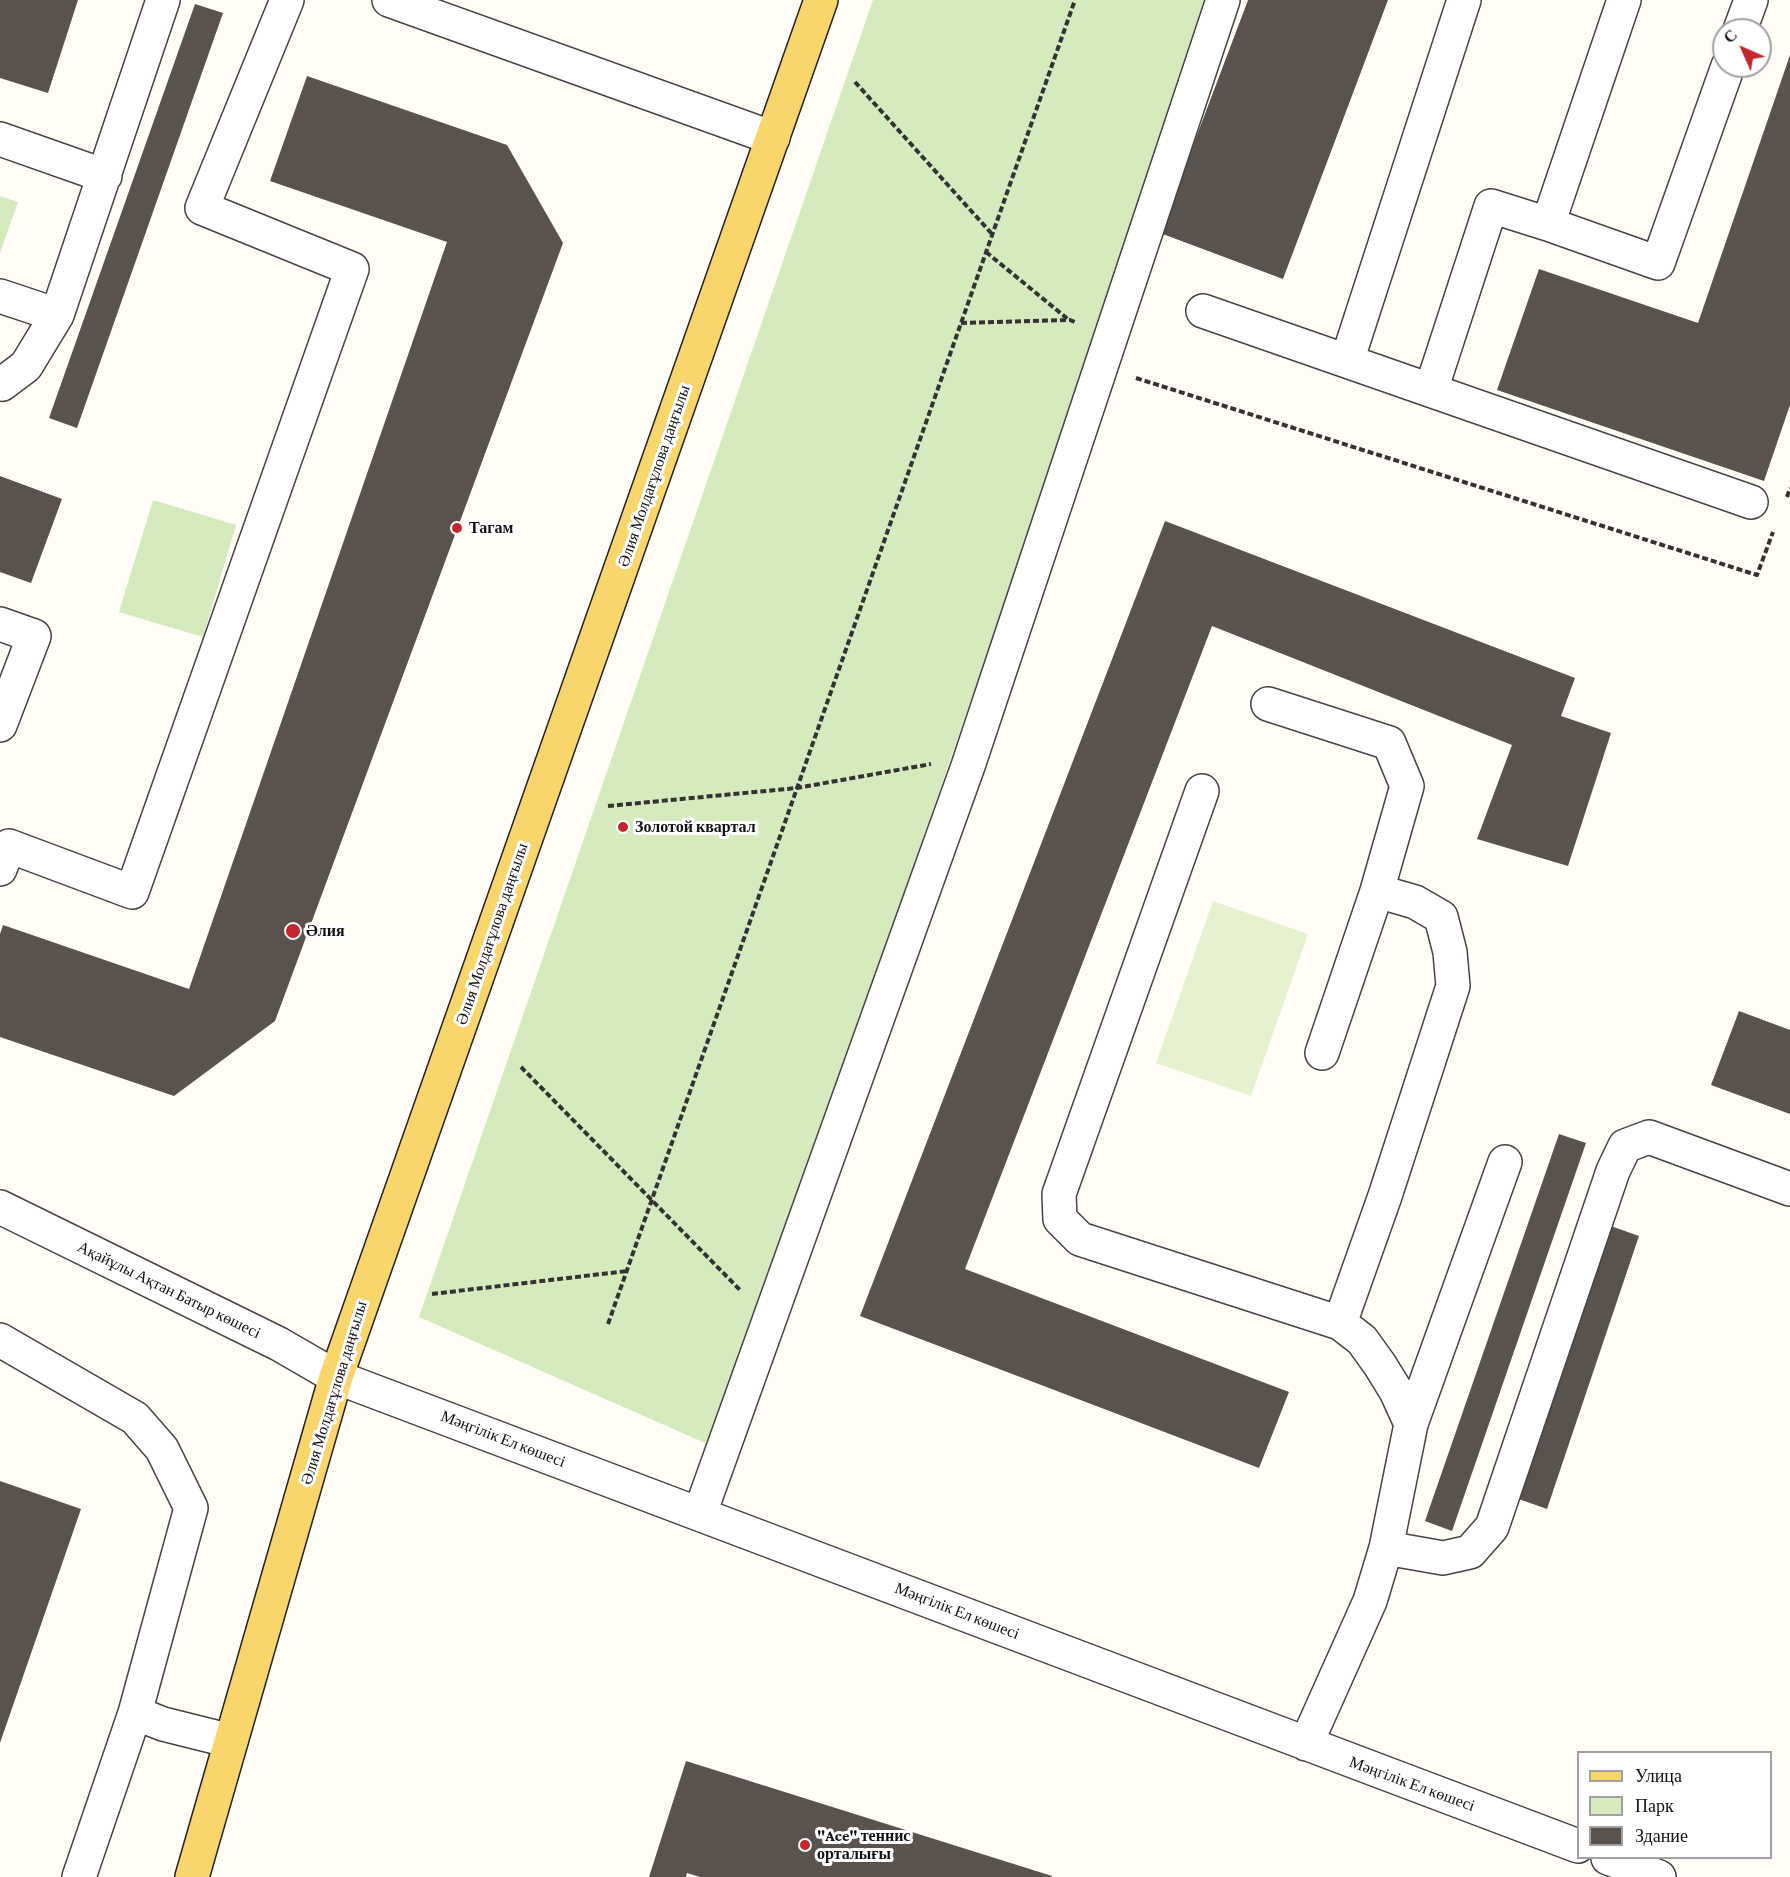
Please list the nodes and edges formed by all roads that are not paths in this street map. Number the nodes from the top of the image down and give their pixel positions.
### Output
1 (163, 0) edge
2 (286, 0) edge
3 (388, 0) edge
4 (820, 0) edge
5 (1223, 0) edge
6 (1464, 0) edge
7 (1624, 0) edge
8 (1751, 0) edge
9 (1744, 18) edge
10 (1724, 78) edge
11 (773, 138) junction
12 (0, 139) edge
13 (105, 176) junction
14 (1548, 224) junction
15 (0, 296) edge
16 (1203, 311) dead end
17 (57, 315) junction
18 (1347, 361) junction
19 (0, 383) edge
20 (1431, 390) junction
21 (1751, 501) dead end
22 (0, 624) edge
23 (1268, 704) dead end
24 (0, 725) edge
25 (1202, 791) dead end
26 (0, 869) edge
27 (1377, 891) junction
28 (1322, 1053) dead end
29 (1505, 1162) dead end
30 (1790, 1189) edge
31 (0, 1207) edge
32 (1340, 1323) junction
33 (0, 1340) edge
34 (336, 1377) junction
35 (1411, 1424) junction
36 (700, 1513) junction
37 (1386, 1548) junction
38 (135, 1713) junction
39 (231, 1741) junction
40 (1306, 1744) junction
41 (1577, 1846) edge
42 (1613, 1859) edge
43 (79, 1877) edge
44 (192, 1877) edge
45 (1659, 1877) edge

1 - 13 street
2 - 26 street
3 - 11 street
4 - 11 main road, Әлия Молдағұлова даңғылы
5 - 36 street
6 - 18 street
7 - 14 street
8 - 9 street
10 - 14 street
11 - 34 main road, Әлия Молдағұлова даңғылы
12 - 13 street
13 - 17 street
14 - 20 street
15 - 17 street
16 - 18 street
17 - 19 street
18 - 20 street
20 - 21 street
22 - 24 street
23 - 27 street
25 - 32 street
27 - 28 street
27 - 32 street
29 - 35 street
30 - 37 street
31 - 34 street, Ақайұлы Ақтан Батыр көшесі
32 - 35 street
33 - 38 street
34 - 36 street, Мәңгілік Ел көшесі
34 - 39 main road, Әлия Молдағұлова даңғылы
35 - 37 street
36 - 40 street, Мәңгілік Ел көшесі
37 - 40 street
38 - 39 street
38 - 43 street
39 - 44 main road, Әлия Молдағұлова даңғылы
40 - 41 street, Мәңгілік Ел көшесі
42 - 45 street

